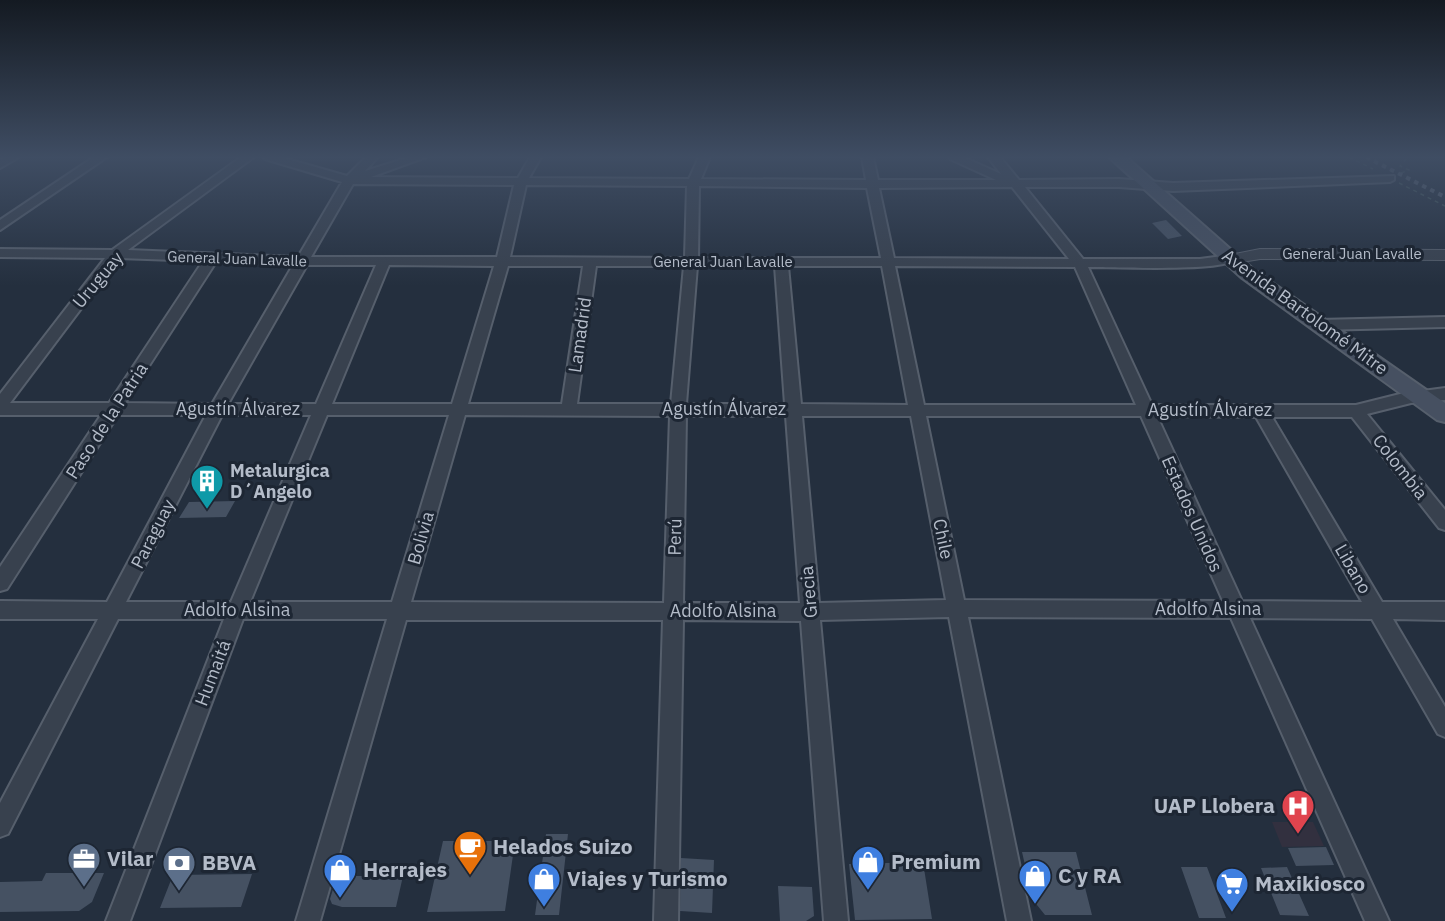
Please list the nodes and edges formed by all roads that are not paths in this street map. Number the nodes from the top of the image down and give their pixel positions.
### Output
1 (38, 200) edge
2 (189, 200) edge
3 (337, 200) edge
4 (516, 200) edge
5 (693, 200) edge
6 (874, 200) edge
7 (1028, 200) edge
8 (1165, 200) edge
9 (0, 226) edge
10 (0, 253) edge
11 (115, 254) junction
12 (1445, 255) edge
13 (212, 258) junction
14 (1230, 259) junction
15 (301, 261) junction
16 (384, 261) junction
17 (502, 261) junction
18 (590, 262) junction
19 (691, 262) junction
20 (781, 262) junction
21 (887, 262) junction
22 (1080, 263) junction
23 (1445, 322) edge
24 (1317, 325) junction
25 (1445, 394) edge
26 (1419, 395) junction
27 (0, 407) edge
28 (116, 409) junction
29 (217, 409) junction
30 (322, 409) junction
31 (458, 409) junction
32 (569, 409) junction
33 (678, 409) junction
34 (794, 409) junction
35 (917, 409) junction
36 (1146, 410) junction
37 (1260, 410) junction
38 (1356, 411) junction
39 (1445, 414) edge
40 (1445, 523) edge
41 (0, 583) edge
42 (958, 608) junction
43 (1234, 609) junction
44 (1377, 609) junction
45 (0, 610) edge
46 (113, 610) junction
47 (237, 610) junction
48 (400, 611) junction
49 (674, 611) junction
50 (1445, 611) edge
51 (810, 612) junction
52 (1445, 728) edge
53 (0, 826) edge
54 (118, 921) edge
55 (308, 921) edge
56 (666, 921) edge
57 (836, 921) edge
58 (1019, 921) edge
59 (1377, 921) edge

1 - 9 street
2 - 11 street, Uruguay
3 - 15 street, Paraguay
4 - 17 street, Bolivia
5 - 19 street, Perú
6 - 21 street, Chile
7 - 22 street, Estados Unidos
8 - 14 main road, Avenida Bartolomé Mitre
10 - 11 street, General Juan Lavalle
11 - 13 street, General Juan Lavalle
11 - 27 street, Uruguay
12 - 14 street, General Juan Lavalle
13 - 15 street, General Juan Lavalle
13 - 28 street, Paso de la Patria
14 - 22 street, General Juan Lavalle
14 - 24 main road, Avenida Bartolomé Mitre
15 - 16 street, General Juan Lavalle
15 - 29 street, Paraguay
16 - 17 street, General Juan Lavalle
16 - 30 street, Humaitá
17 - 18 street, General Juan Lavalle
17 - 31 street, Bolivia
18 - 19 street, General Juan Lavalle
18 - 32 street, Lamadrid
19 - 20 street, General Juan Lavalle
19 - 33 street, Perú
20 - 21 street, General Juan Lavalle
20 - 34 street, Grecia
21 - 22 street, General Juan Lavalle
21 - 35 street, Chile
22 - 36 street, Estados Unidos
23 - 24 street
24 - 26 main road, Avenida Bartolomé Mitre
25 - 26 street, Agustín Álvarez
26 - 38 street, Agustín Álvarez
26 - 39 main road, Avenida Bartolomé Mitre
27 - 28 street, Agustín Álvarez
28 - 29 street, Agustín Álvarez
28 - 41 street, Paso de la Patria
29 - 30 street, Agustín Álvarez
29 - 46 street, Paraguay
30 - 31 street, Agustín Álvarez
30 - 47 street, Humaitá
31 - 32 street, Agustín Álvarez
31 - 48 street, Bolivia
32 - 33 street, Agustín Álvarez
33 - 34 street, Agustín Álvarez
33 - 49 street, Perú
34 - 35 street, Agustín Álvarez
34 - 51 street, Grecia
35 - 36 street, Agustín Álvarez
35 - 42 street, Chile
36 - 37 street, Agustín Álvarez
36 - 43 street, Estados Unidos
37 - 38 street, Agustín Álvarez
37 - 44 street, Libano
38 - 40 street, Colombia
42 - 43 street, Adolfo Alsina
42 - 51 street, Adolfo Alsina
42 - 58 street, Chile
43 - 44 street, Adolfo Alsina
43 - 59 street, Estados Unidos
44 - 50 street, Adolfo Alsina
44 - 52 street, Libano
45 - 46 street, Adolfo Alsina
46 - 47 street, Adolfo Alsina
46 - 53 street, Paraguay
47 - 48 street, Adolfo Alsina
47 - 54 street, Humaitá
48 - 49 street, Adolfo Alsina
48 - 55 street, Bolivia
49 - 51 street, Adolfo Alsina
49 - 56 street, Perú
51 - 57 street, Grecia

